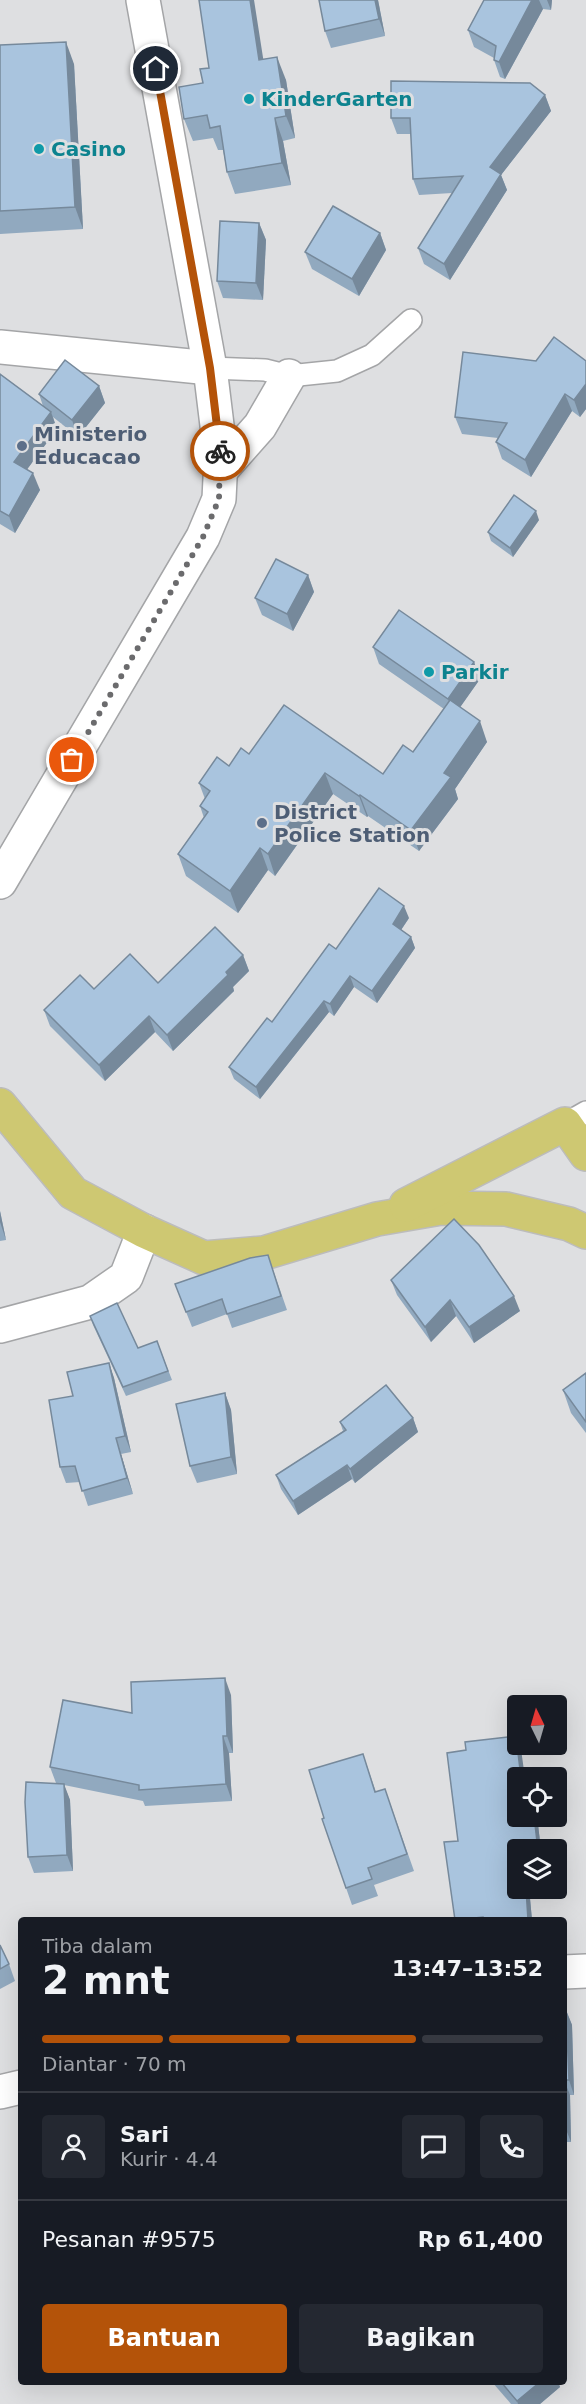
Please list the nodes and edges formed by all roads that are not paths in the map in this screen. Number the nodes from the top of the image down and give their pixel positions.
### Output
1 (144, 0) edge
2 (411, 320) dead end
3 (0, 347) edge
4 (210, 368) junction
5 (289, 376) junction
6 (221, 470) junction
7 (0, 882) edge
8 (0, 1105) edge
9 (576, 1118) edge
10 (586, 1155) edge
11 (377, 1219) junction
12 (144, 1231) junction
13 (586, 1232) edge
14 (0, 1326) edge
15 (586, 1971) edge
16 (567, 1972) edge
17 (18, 2088) edge
18 (0, 2092) edge

1 - 4 street
2 - 5 lane
3 - 4 street
4 - 5 lane
4 - 6 street
5 - 6 street
6 - 7 street
8 - 12 main road
9 - 10 main road
9 - 11 main road
11 - 12 main road
11 - 13 main road
12 - 14 street
15 - 16 street
17 - 18 street

